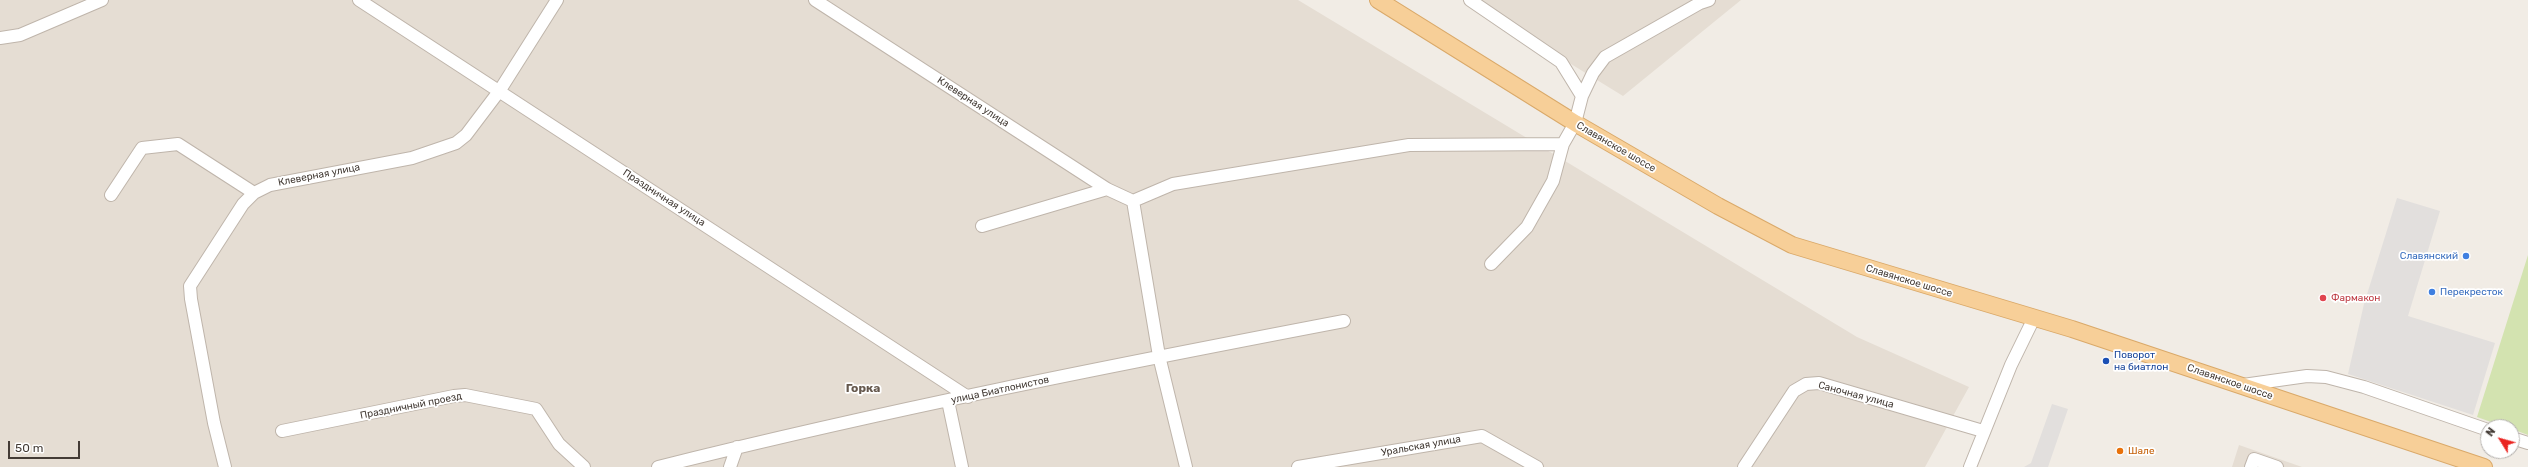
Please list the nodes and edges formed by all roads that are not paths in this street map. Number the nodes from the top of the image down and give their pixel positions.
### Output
1 (102, 0) edge
2 (359, 0) edge
3 (557, 0) edge
4 (815, 0) edge
5 (1378, 0) edge
6 (1470, 0) edge
7 (1709, 0) edge
8 (0, 38) edge
9 (500, 90) junction
10 (1582, 96) junction
11 (1575, 123) junction
12 (1563, 144) junction
13 (1107, 189) junction
14 (254, 193) junction
15 (111, 195) dead end
16 (1133, 201) junction
17 (982, 226) dead end
18 (1491, 264) dead end
19 (2034, 318) junction
20 (1344, 321) dead end
21 (1159, 356) junction
22 (2243, 385) junction
23 (968, 397) junction
24 (948, 401) junction
25 (2480, 427) edge
26 (282, 431) dead end
27 (1983, 431) junction
28 (737, 447) junction
29 (225, 467) edge
30 (584, 467) edge
31 (658, 467) edge
32 (730, 467) edge
33 (962, 467) edge
34 (1186, 467) edge
35 (1298, 467) edge
36 (1537, 467) edge
37 (1744, 467) edge
38 (1970, 467) edge
39 (2251, 467) edge
40 (2277, 467) edge
41 (2484, 467) edge

1 - 8 street
2 - 9 street, Праздничная улица
3 - 9 street, Клеверная улица
4 - 13 street, Клеверная улица
5 - 11 main road, Славянское шоссе
6 - 10 street
7 - 10 street
9 - 14 street, Клеверная улица
9 - 23 street, Праздничная улица
10 - 11 street
11 - 12 street
11 - 19 main road, Славянское шоссе
12 - 16 street
12 - 18 street
13 - 16 street, Клеверная улица
13 - 17 street
14 - 15 street
14 - 29 street, Клеверная улица
16 - 21 street
19 - 22 main road, Славянское шоссе
19 - 27 street
20 - 21 street, улица Биатлонистов
21 - 23 street, улица Биатлонистов
21 - 34 street
22 - 25 street
22 - 41 main road, Славянское шоссе
23 - 24 street, улица Биатлонистов
24 - 28 street, улица Биатлонистов
24 - 33 street
26 - 30 street, Праздничный проезд
27 - 37 street, Саночная улица
27 - 38 street
28 - 31 street, улица Биатлонистов
28 - 32 street
35 - 36 street, Уральская улица
39 - 40 street

